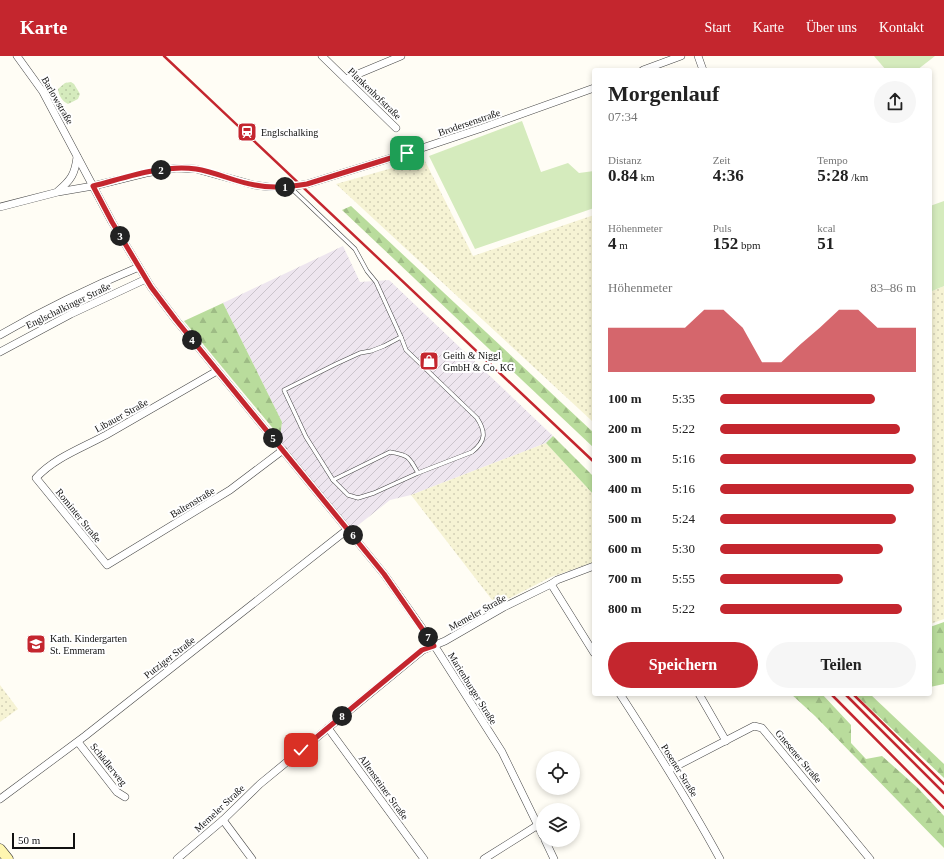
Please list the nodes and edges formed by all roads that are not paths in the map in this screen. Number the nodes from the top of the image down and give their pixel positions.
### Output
1 (17, 56) edge
2 (322, 56) edge
3 (401, 56) edge
4 (681, 56) edge
5 (698, 56) edge
6 (648, 68) edge
7 (702, 68) edge
8 (346, 79) junction
9 (592, 89) edge
10 (396, 128) dead end
11 (78, 156) junction
12 (93, 186) junction
13 (290, 187) junction
14 (58, 192) junction
15 (0, 206) edge
16 (139, 268) junction
17 (146, 279) junction
18 (0, 335) edge
19 (401, 337) junction
20 (0, 352) edge
21 (217, 371) junction
22 (283, 450) junction
23 (418, 473) junction
24 (36, 478) joint
25 (333, 480) junction
26 (348, 529) junction
27 (107, 565) joint
28 (592, 567) edge
29 (551, 584) junction
30 (434, 646) junction
31 (592, 650) edge
32 (621, 696) edge
33 (700, 696) edge
34 (328, 728) junction
35 (726, 741) junction
36 (78, 742) junction
37 (669, 770) junction
38 (125, 797) dead end
39 (0, 799) edge
40 (223, 820) junction
41 (536, 821) edge
42 (536, 826) edge
43 (548, 847) edge
44 (0, 849) edge
45 (8, 859) edge
46 (176, 859) edge
47 (252, 859) edge
48 (424, 859) edge
49 (484, 859) edge
50 (554, 859) edge
51 (720, 859) edge
52 (870, 859) edge

1 - 11 street, Barlowstraße
2 - 8 street, Plankenhofstraße
3 - 8 street
4 - 6 street
5 - 7 street
8 - 10 street, Plankenhofstraße
9 - 13 street, Brodersenstraße
11 - 12 street, Barlowstraße
11 - 14 street
12 - 13 street, Brodersenstraße
12 - 14 street, Brodersenstraße
12 - 16 street, Barlowstraße
13 - 19 lane
14 - 15 street, Brodersenstraße
16 - 17 street, Barlowstraße
16 - 18 street, Englschalkinger Straße
17 - 20 street, Englschalkinger Straße
17 - 21 street, Marienburger Straße
19 - 23 lane
19 - 25 lane
21 - 22 street, Marienburger Straße
21 - 24 street, Libauer Straße
22 - 26 street, Marienburger Straße
22 - 27 street, Baltenstraße
23 - 25 lane
23 - 25 lane
24 - 27 street, Rominter Straße
26 - 30 street, Marienburger Straße
26 - 36 street, Putziger Straße
28 - 29 street, Memeler Straße
29 - 30 street, Memeler Straße
29 - 31 street
30 - 34 street, Memeler Straße
30 - 41 street, Marienburger Straße
32 - 37 street, Posener Straße
33 - 35 street
34 - 40 street, Memeler Straße
34 - 48 street, Allensteiner Straße
35 - 37 street, Gnesener Straße
35 - 52 street, Gnesener Straße
36 - 38 street, Schädlerweg
36 - 39 street, Putziger Straße
37 - 51 street, Posener Straße
40 - 46 street, Memeler Straße
40 - 47 street
42 - 49 street
43 - 50 street
44 - 45 main road

